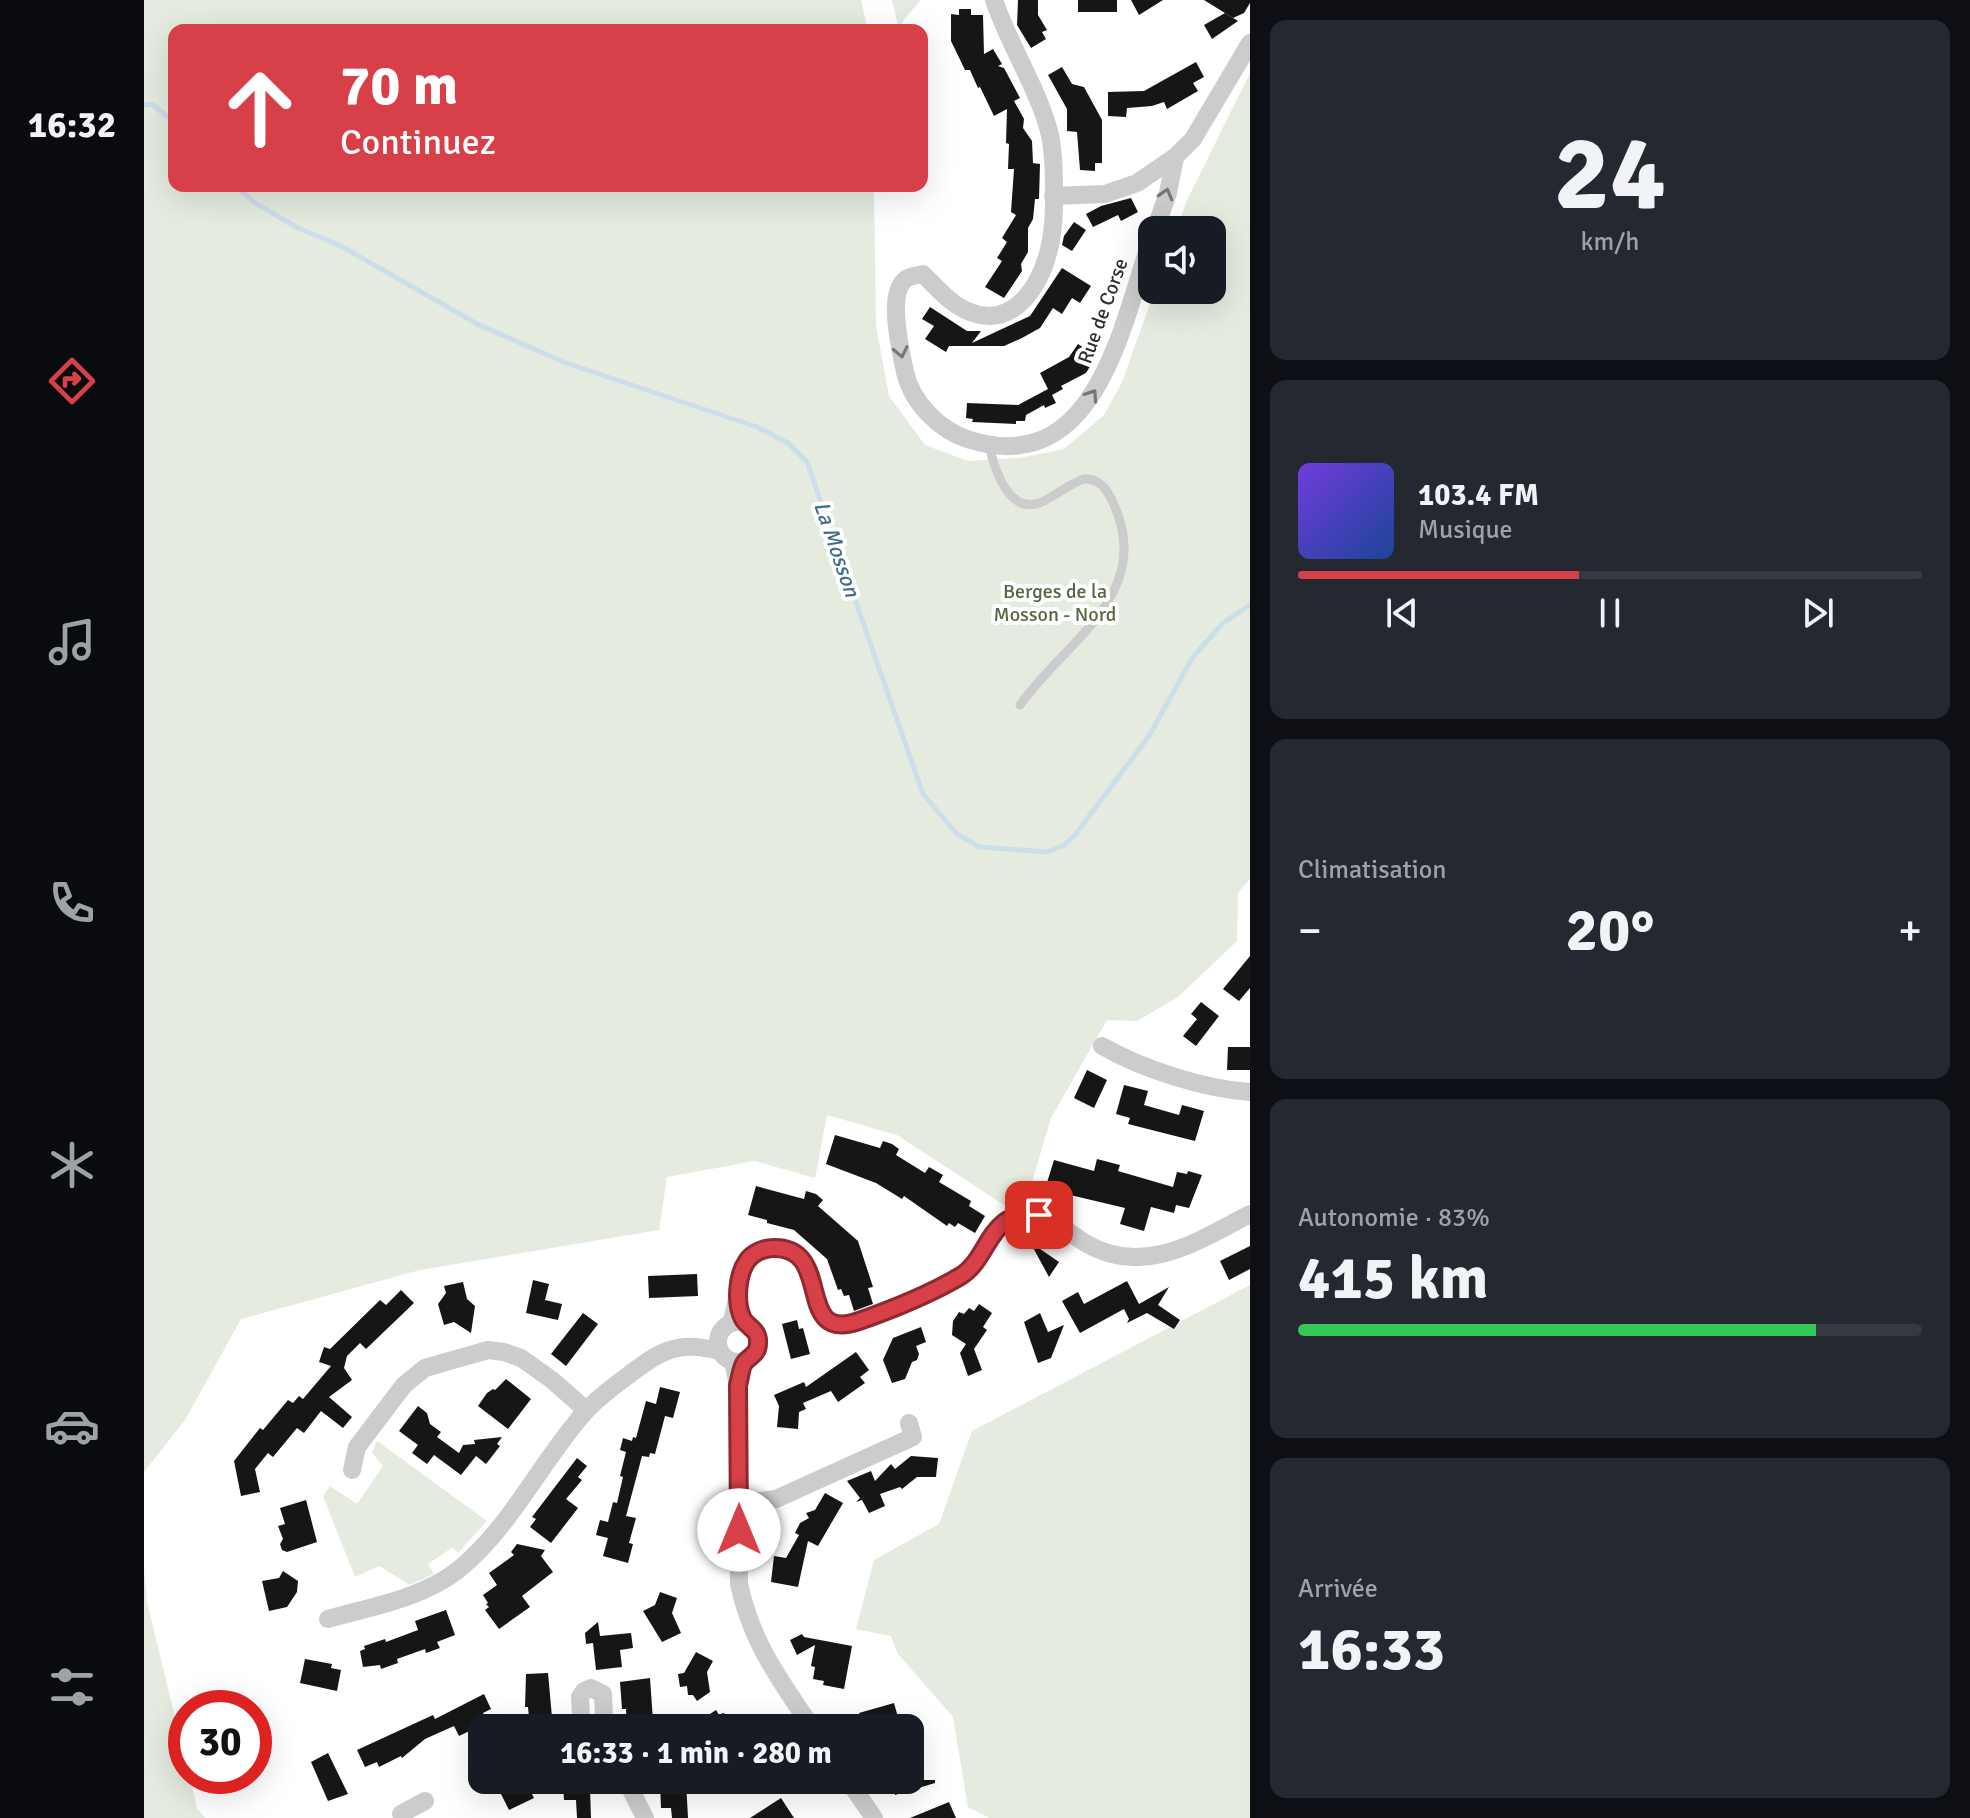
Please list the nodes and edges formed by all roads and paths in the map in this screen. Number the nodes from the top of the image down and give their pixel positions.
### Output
1 (994, 0) edge
2 (1250, 43) edge
3 (1175, 157) junction
4 (1053, 196) junction
5 (1160, 216) edge
6 (1138, 279) edge
7 (989, 446) junction
8 (1020, 705) dead end
9 (1102, 1046) dead end
10 (1250, 1092) edge
11 (1250, 1214) edge
12 (737, 1323) junction
13 (729, 1353) junction
14 (586, 1410) junction
15 (909, 1423) dead end
16 (352, 1470) dead end
17 (739, 1504) junction
18 (328, 1619) dead end
19 (803, 1714) edge
20 (633, 1794) edge
21 (858, 1794) edge
22 (425, 1801) dead end
23 (403, 1818) edge
24 (645, 1818) edge
25 (874, 1818) edge

1 - 4 street
2 - 3 street
3 - 4 street
5 -> 3 street
4 -> 7 street, Rue de Corse
7 -> 6 street, Rue de Corse
7 - 8 lane
9 - 10 street
11 - 12 street
12 - 13 street
12 - 13 street
13 - 14 street
13 - 17 street
14 - 16 street
14 - 18 street
15 - 17 street
17 - 19 street
20 - 24 street
21 - 25 street
22 - 23 street

